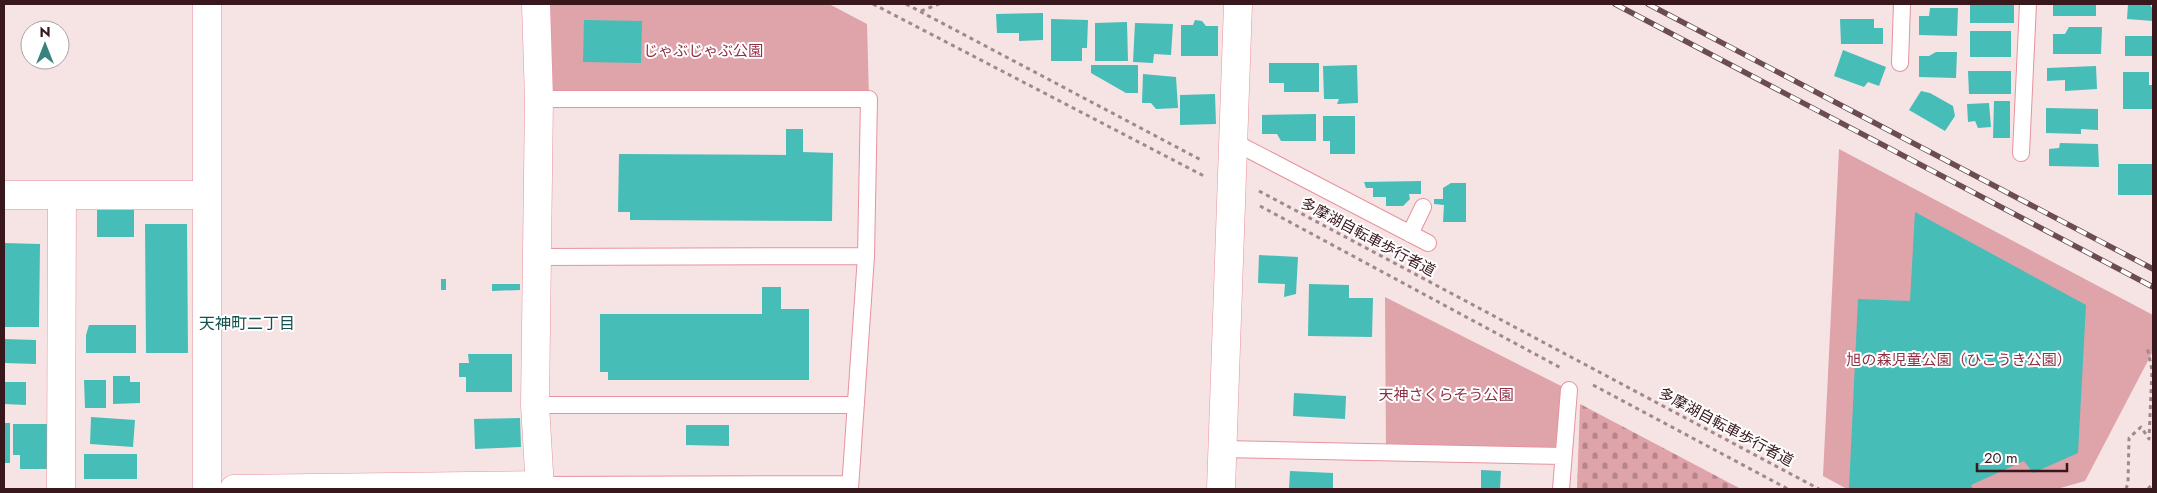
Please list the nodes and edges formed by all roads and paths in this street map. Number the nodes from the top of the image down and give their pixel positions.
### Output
1 (207, 4) edge
2 (536, 4) edge
3 (873, 4) edge
4 (906, 4) edge
5 (938, 4) edge
6 (1238, 4) edge
7 (1902, 4) edge
8 (2028, 4) edge
9 (921, 11) junction
10 (1900, 63) dead end
11 (540, 99) junction
12 (1234, 142) junction
13 (2021, 153) dead end
14 (1233, 184) junction
15 (4, 194) edge
16 (62, 195) junction
17 (207, 195) junction
18 (1424, 207) dead end
19 (1410, 234) junction
20 (1428, 243) dead end
21 (866, 256) junction
22 (538, 257) junction
23 (2147, 346) dead end
24 (1567, 371) dead end
25 (1592, 385) dead end
26 (1568, 390) dead end
27 (535, 405) junction
28 (856, 405) junction
29 (2151, 440) edge
30 (1222, 449) junction
31 (1563, 456) junction
32 (2153, 486) edge
33 (540, 487) edge
34 (850, 487) edge
35 (61, 489) edge
36 (207, 489) edge
37 (234, 489) edge
38 (1221, 489) edge
39 (1561, 489) edge
40 (1788, 489) edge
41 (1820, 489) edge
42 (2126, 489) edge
43 (2148, 489) edge

1 - 17 street
2 - 11 street
3 - 14 path
4 - 9 path, 多摩湖自転車歩行者道
5 - 9 path
6 - 12 street
7 - 10 lane
8 - 13 lane
9 - 14 path, 多摩湖自転車歩行者道
11 - 21 lane
11 - 22 street
12 - 14 street
12 - 19 lane
14 - 24 path
14 - 30 street
14 - 41 path, 多摩湖自転車歩行者道
15 - 16 street
16 - 17 street
16 - 35 street
17 - 36 street
18 - 19 lane
19 - 20 lane
21 - 22 lane
21 - 28 lane
22 - 27 street
23 - 29 path
25 - 40 path
26 - 31 lane
27 - 28 lane
27 - 33 street
28 - 34 lane
29 - 42 path
30 - 31 lane
30 - 38 street
31 - 39 lane
32 - 43 path
33 - 34 lane
33 - 37 street

